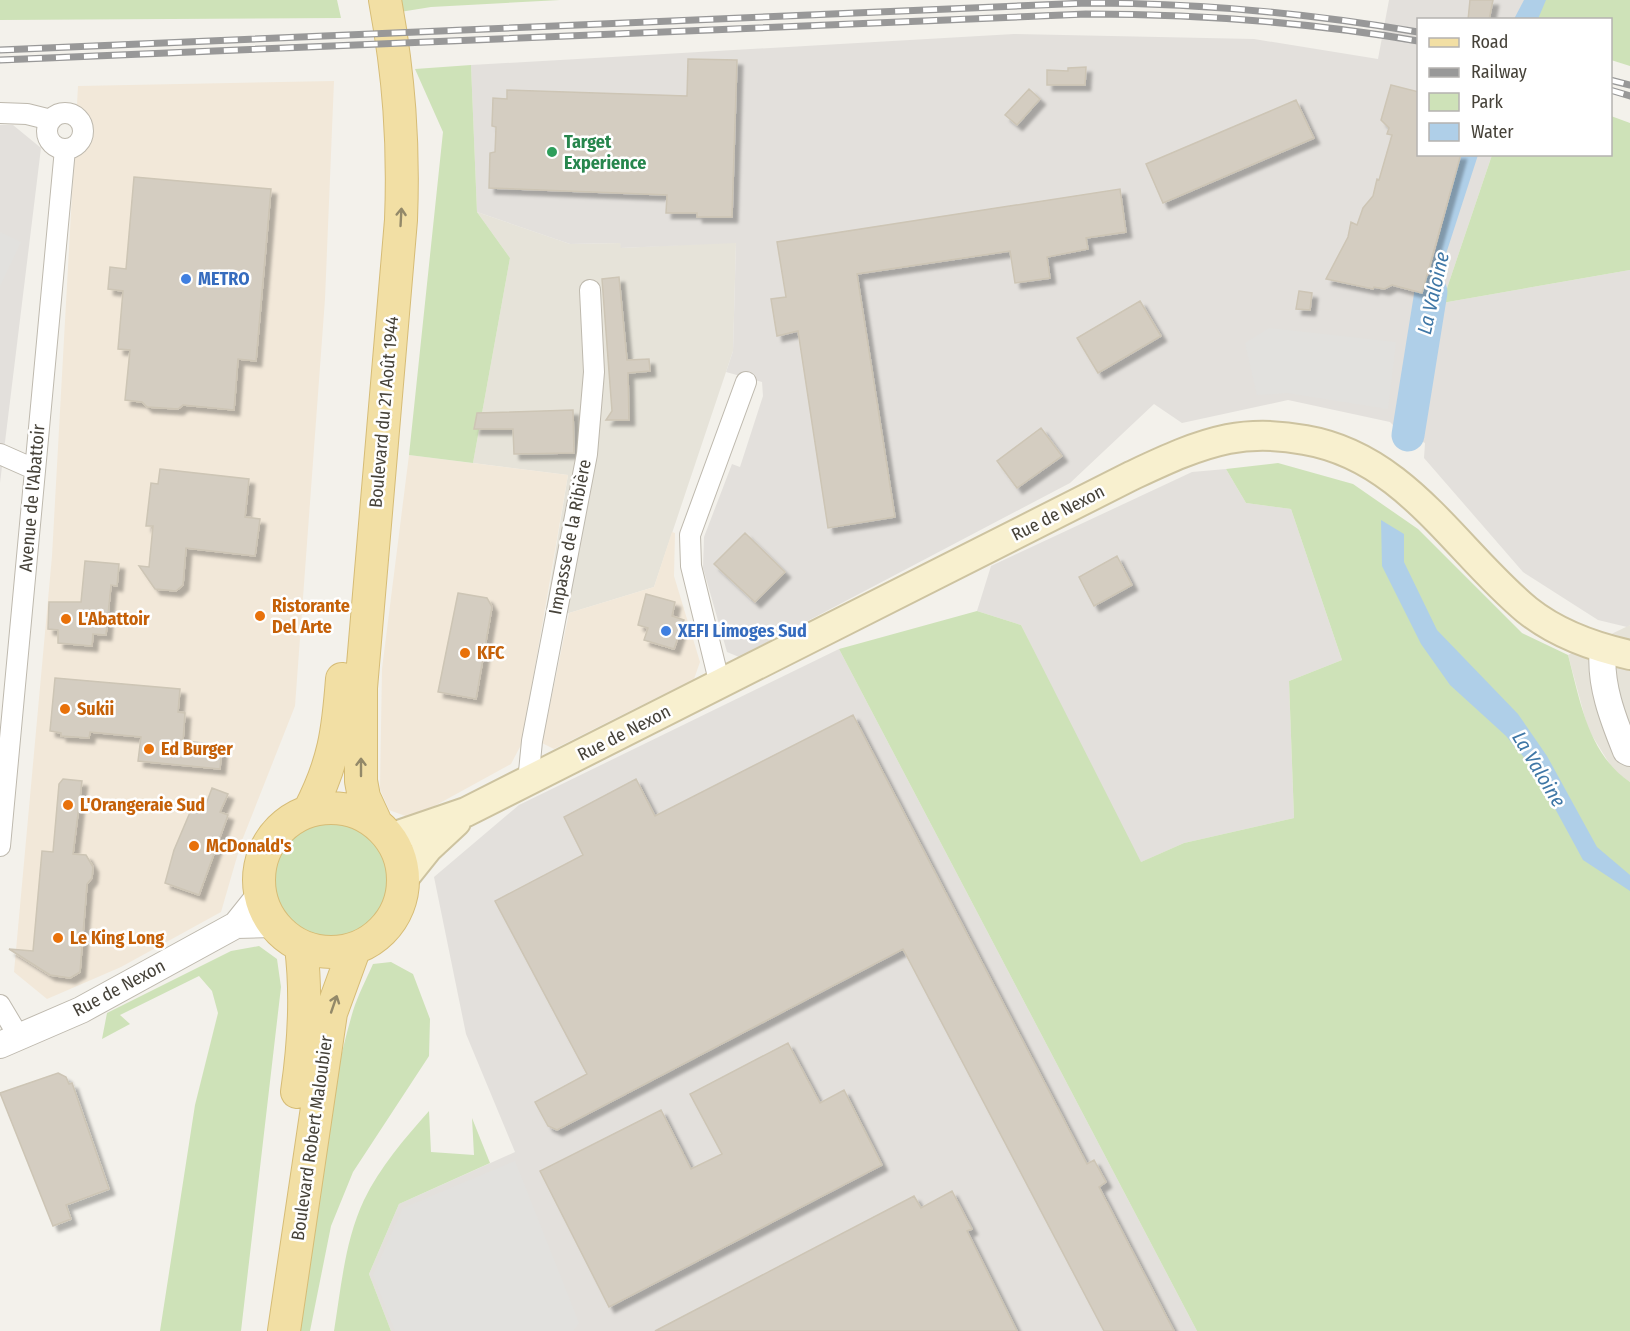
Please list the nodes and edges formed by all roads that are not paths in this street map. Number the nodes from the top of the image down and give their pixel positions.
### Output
1 (366, 0) edge
2 (385, 0) edge
3 (0, 112) edge
4 (51, 120) junction
5 (65, 149) junction
6 (590, 290) dead end
7 (747, 382) dead end
8 (0, 454) edge
9 (34, 469) junction
10 (1603, 649) junction
11 (1630, 655) edge
12 (720, 685) junction
13 (1629, 755) edge
14 (528, 782) junction
15 (309, 811) junction
16 (466, 812) junction
17 (383, 830) junction
18 (0, 846) edge
19 (404, 878) junction
20 (260, 895) junction
21 (273, 924) junction
22 (236, 925) junction
23 (301, 947) junction
24 (354, 950) junction
25 (0, 1005) edge
26 (9, 1041) edge
27 (264, 1331) edge
28 (284, 1331) edge

1 - 15 main road, Boulevard du 21 Août 1944
17 -> 2 main road, Boulevard du 21 Août 1944
3 - 4 street
4 - 5 street
4 - 5 street
5 - 9 street, Avenue de l'Abattoir
6 - 14 street, Impasse de la Ribière
7 - 12 street
8 - 9 street
9 - 18 street, Avenue de l'Abattoir
10 - 11 main road, Rue de Nexon
10 - 12 main road, Rue de Nexon
10 - 13 street
12 - 14 main road, Rue de Nexon
14 - 16 main road, Rue de Nexon
15 - 17 main road
15 - 20 main road
16 - 17 main road, Rue de Nexon
16 - 19 main road, Rue de Nexon
17 - 19 main road
19 - 24 main road
20 - 21 main road
20 - 22 street, Rue de Nexon
21 - 22 street, Rue de Nexon
21 - 23 main road
22 - 26 street, Rue de Nexon
23 - 24 main road
23 - 27 main road, Boulevard Robert Maloubier
28 -> 24 main road, Boulevard Robert Maloubier
25 - 26 street

